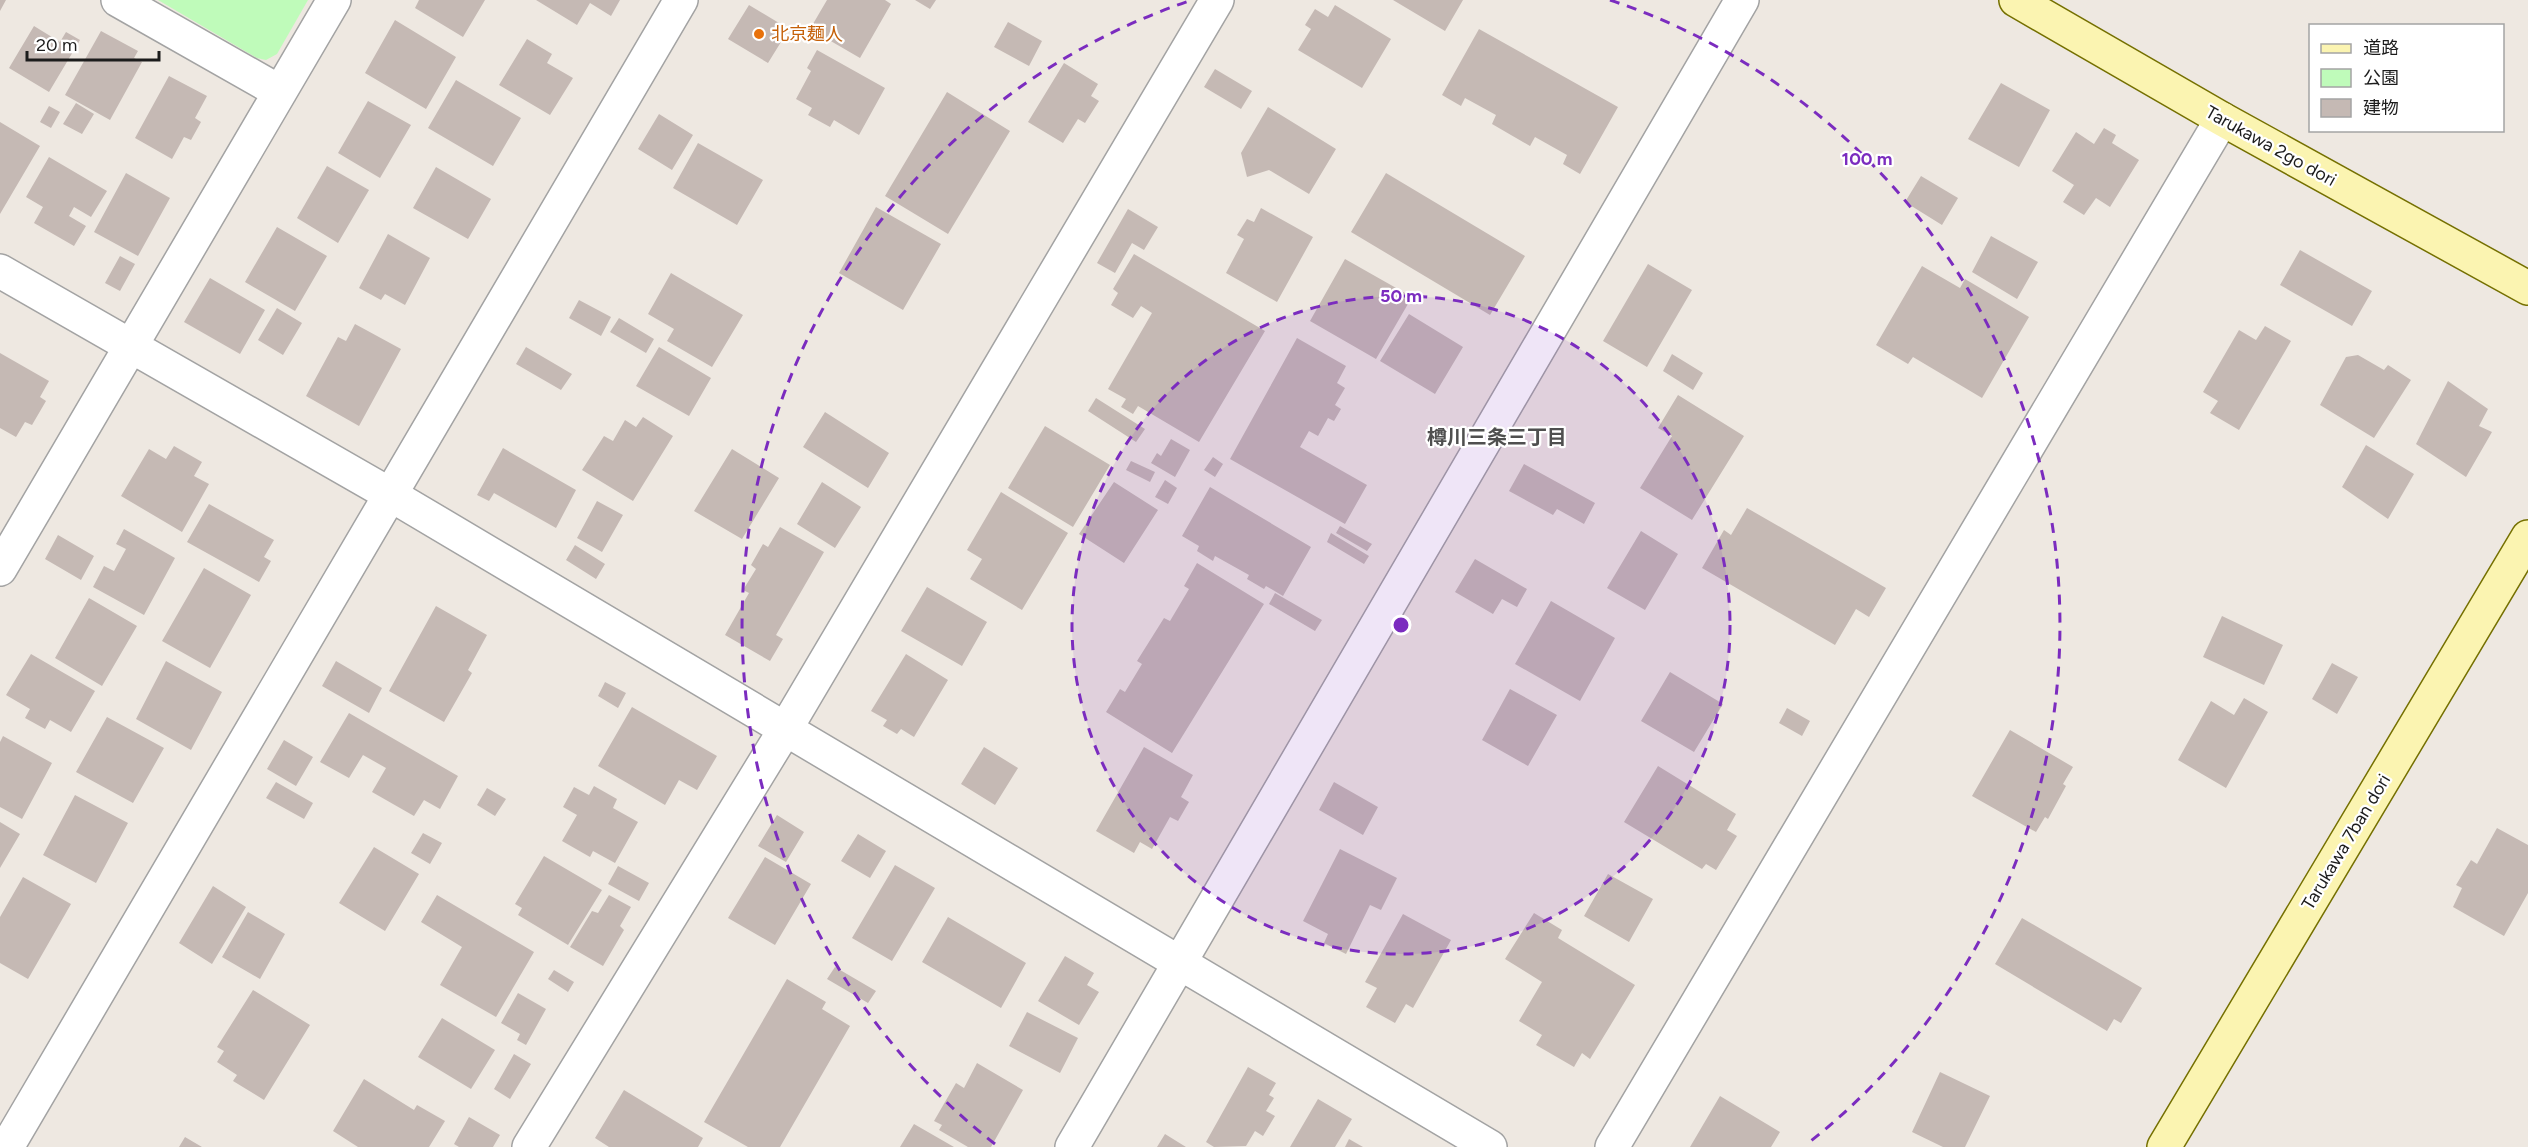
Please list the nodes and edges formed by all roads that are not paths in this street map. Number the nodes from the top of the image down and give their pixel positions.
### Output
1 (118, 0) edge
2 (334, 0) edge
3 (681, 0) edge
4 (1217, 0) edge
5 (1742, 0) edge
6 (2016, 0) edge
7 (280, 92) junction
8 (2223, 119) junction
9 (0, 271) edge
10 (2528, 288) edge
11 (129, 345) junction
12 (391, 495) junction
13 (2528, 537) edge
14 (0, 569) edge
15 (786, 728) junction
16 (1179, 963) junction
17 (8, 1147) edge
18 (529, 1147) edge
19 (1072, 1147) edge
20 (1490, 1147) edge
21 (1612, 1147) edge
22 (2164, 1147) edge

1 - 7 street
2 - 7 street
3 - 12 street
4 - 15 street
5 - 16 street
6 - 8 street, Tarukawa 2go dori
7 - 11 street
8 - 10 street, Tarukawa 2go dori
8 - 21 street
9 - 11 street
11 - 12 street
11 - 14 street
12 - 15 street
12 - 17 street
13 - 22 street, Tarukawa 7ban dori
15 - 16 street
15 - 18 street
16 - 19 street
16 - 20 street

